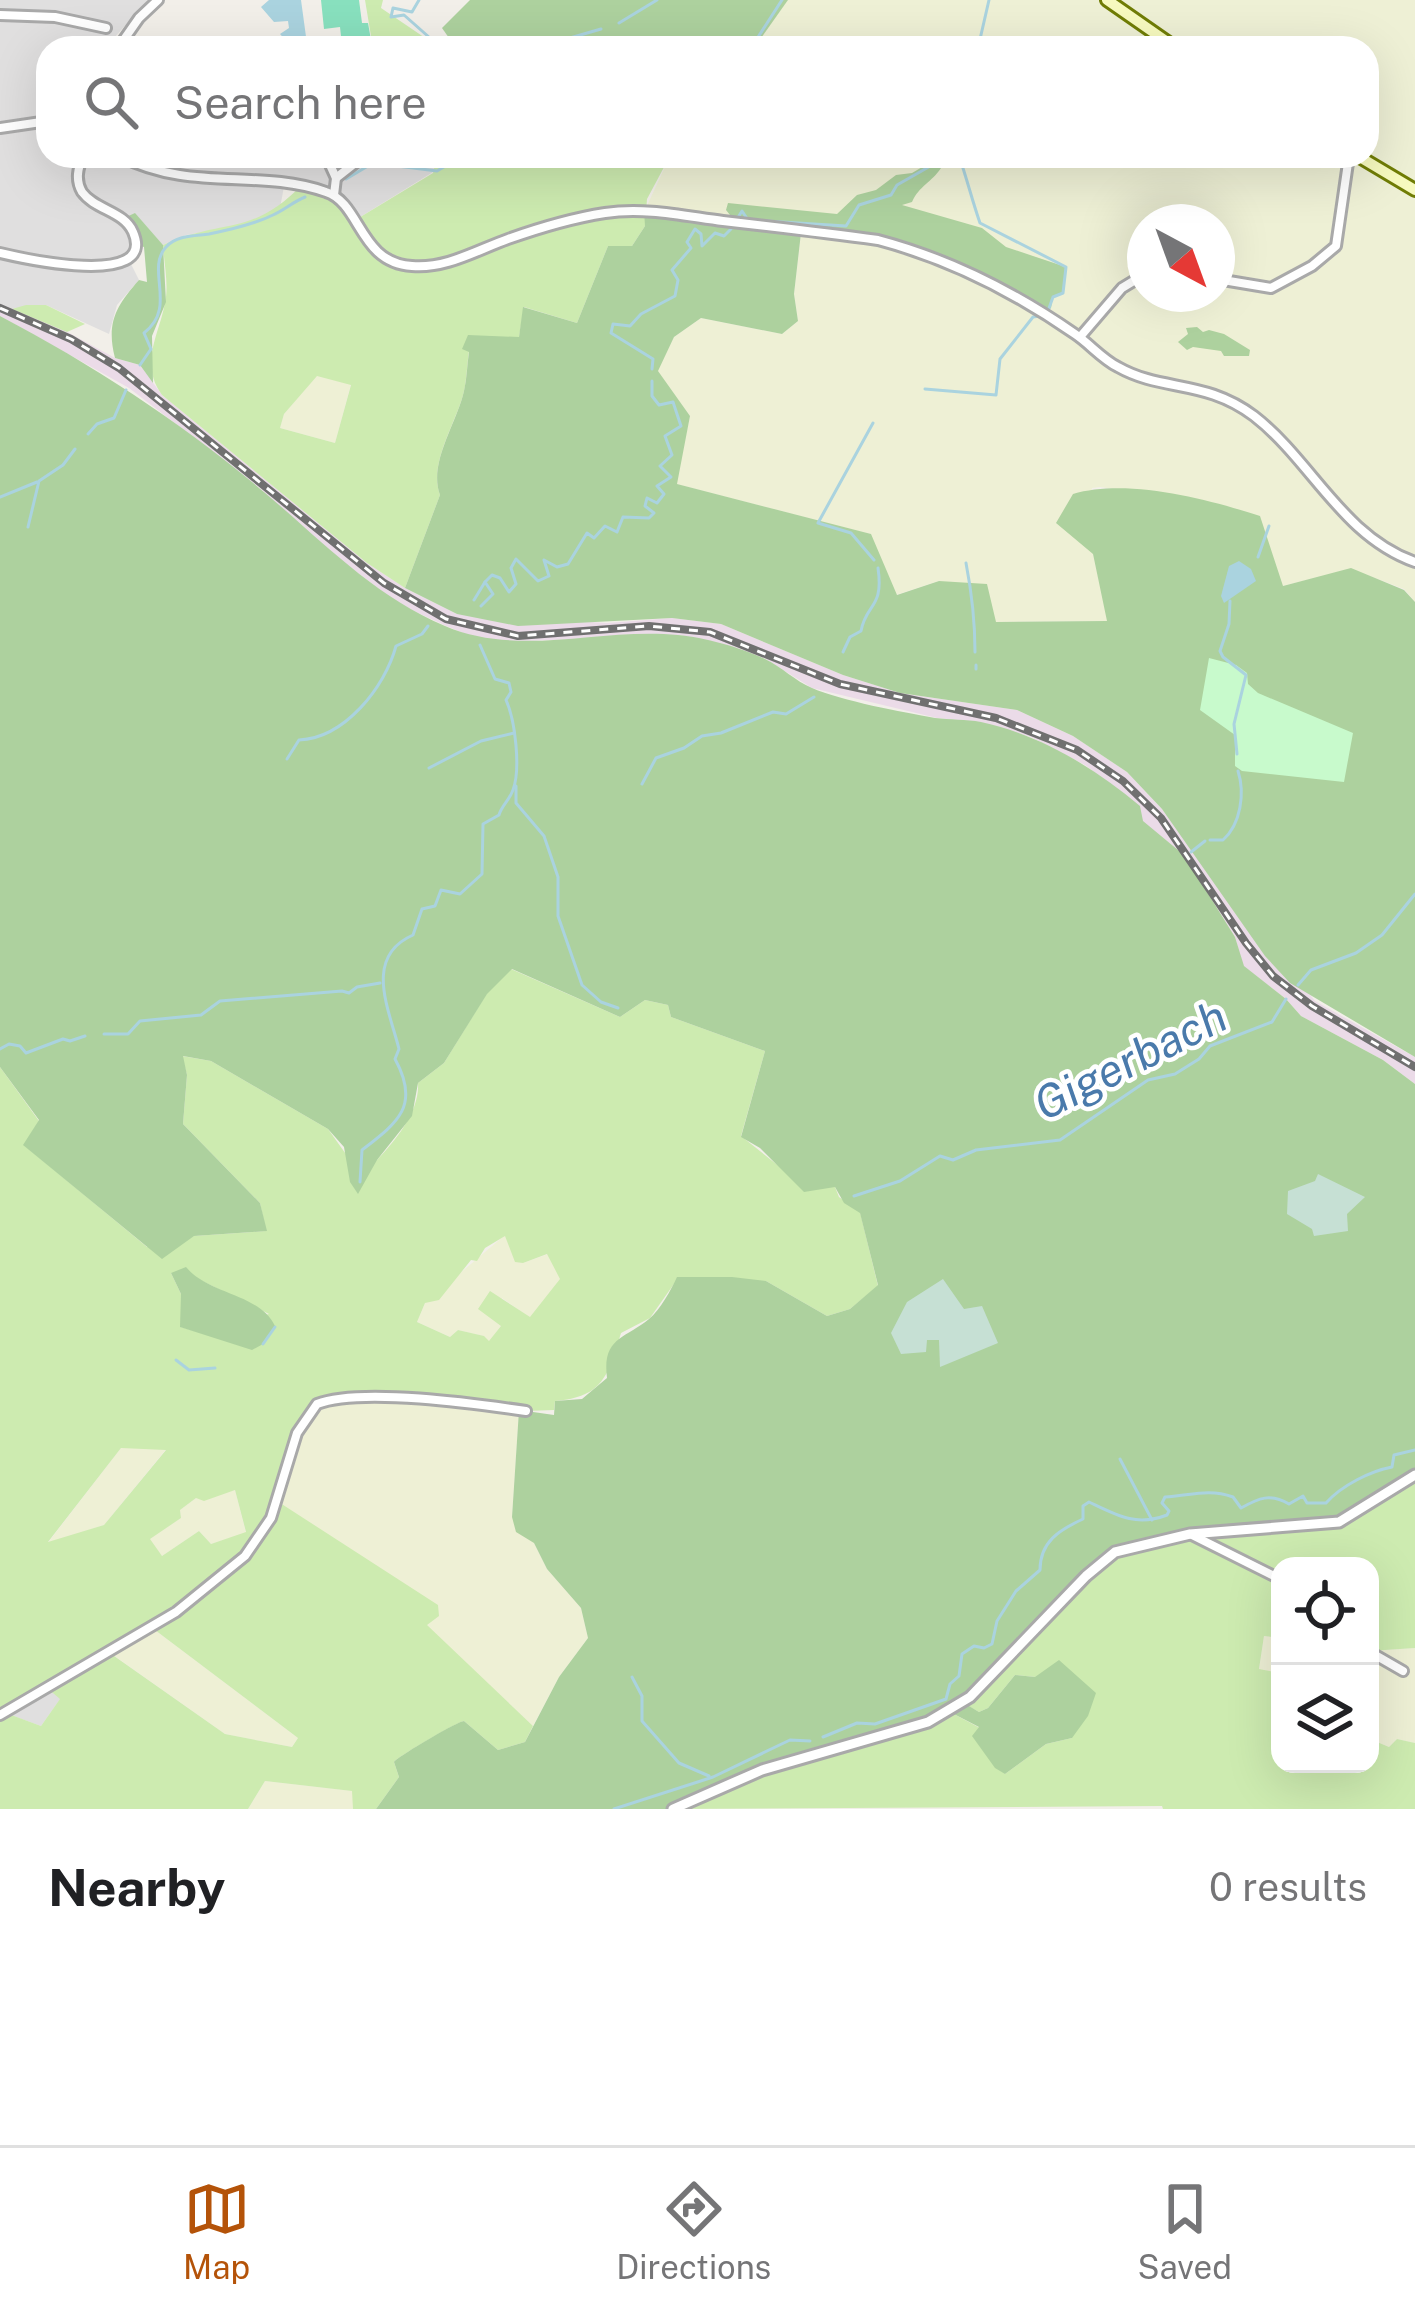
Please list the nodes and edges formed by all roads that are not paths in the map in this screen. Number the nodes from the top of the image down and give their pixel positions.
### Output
1 (158, 0) edge
2 (1107, 0) edge
3 (0, 15) edge
4 (106, 28) dead end
5 (126, 36) edge
6 (1159, 36) edge
7 (36, 123) edge
8 (0, 128) edge
9 (79, 168) edge
10 (150, 168) edge
11 (331, 168) edge
12 (349, 168) edge
13 (1351, 168) edge
14 (1375, 168) edge
15 (336, 178) junction
16 (1415, 190) edge
17 (334, 194) junction
18 (0, 253) edge
19 (1235, 282) edge
20 (1127, 285) edge
21 (1080, 337) junction
22 (1415, 562) edge
23 (526, 1412) dead end
24 (1415, 1474) edge
25 (1190, 1534) junction
26 (1271, 1574) edge
27 (1379, 1657) edge
28 (1403, 1671) dead end
29 (0, 1715) edge
30 (673, 1809) edge

1 - 5 street
2 - 6 main road
3 - 4 street
7 - 8 street
9 - 18 street
10 - 17 street
11 - 15 street
12 - 15 street
13 - 19 street
14 - 16 main road
15 - 17 street
17 - 21 street
20 - 21 street
21 - 22 street
23 - 29 street
24 - 25 street
25 - 26 street
25 - 30 street
27 - 28 street

